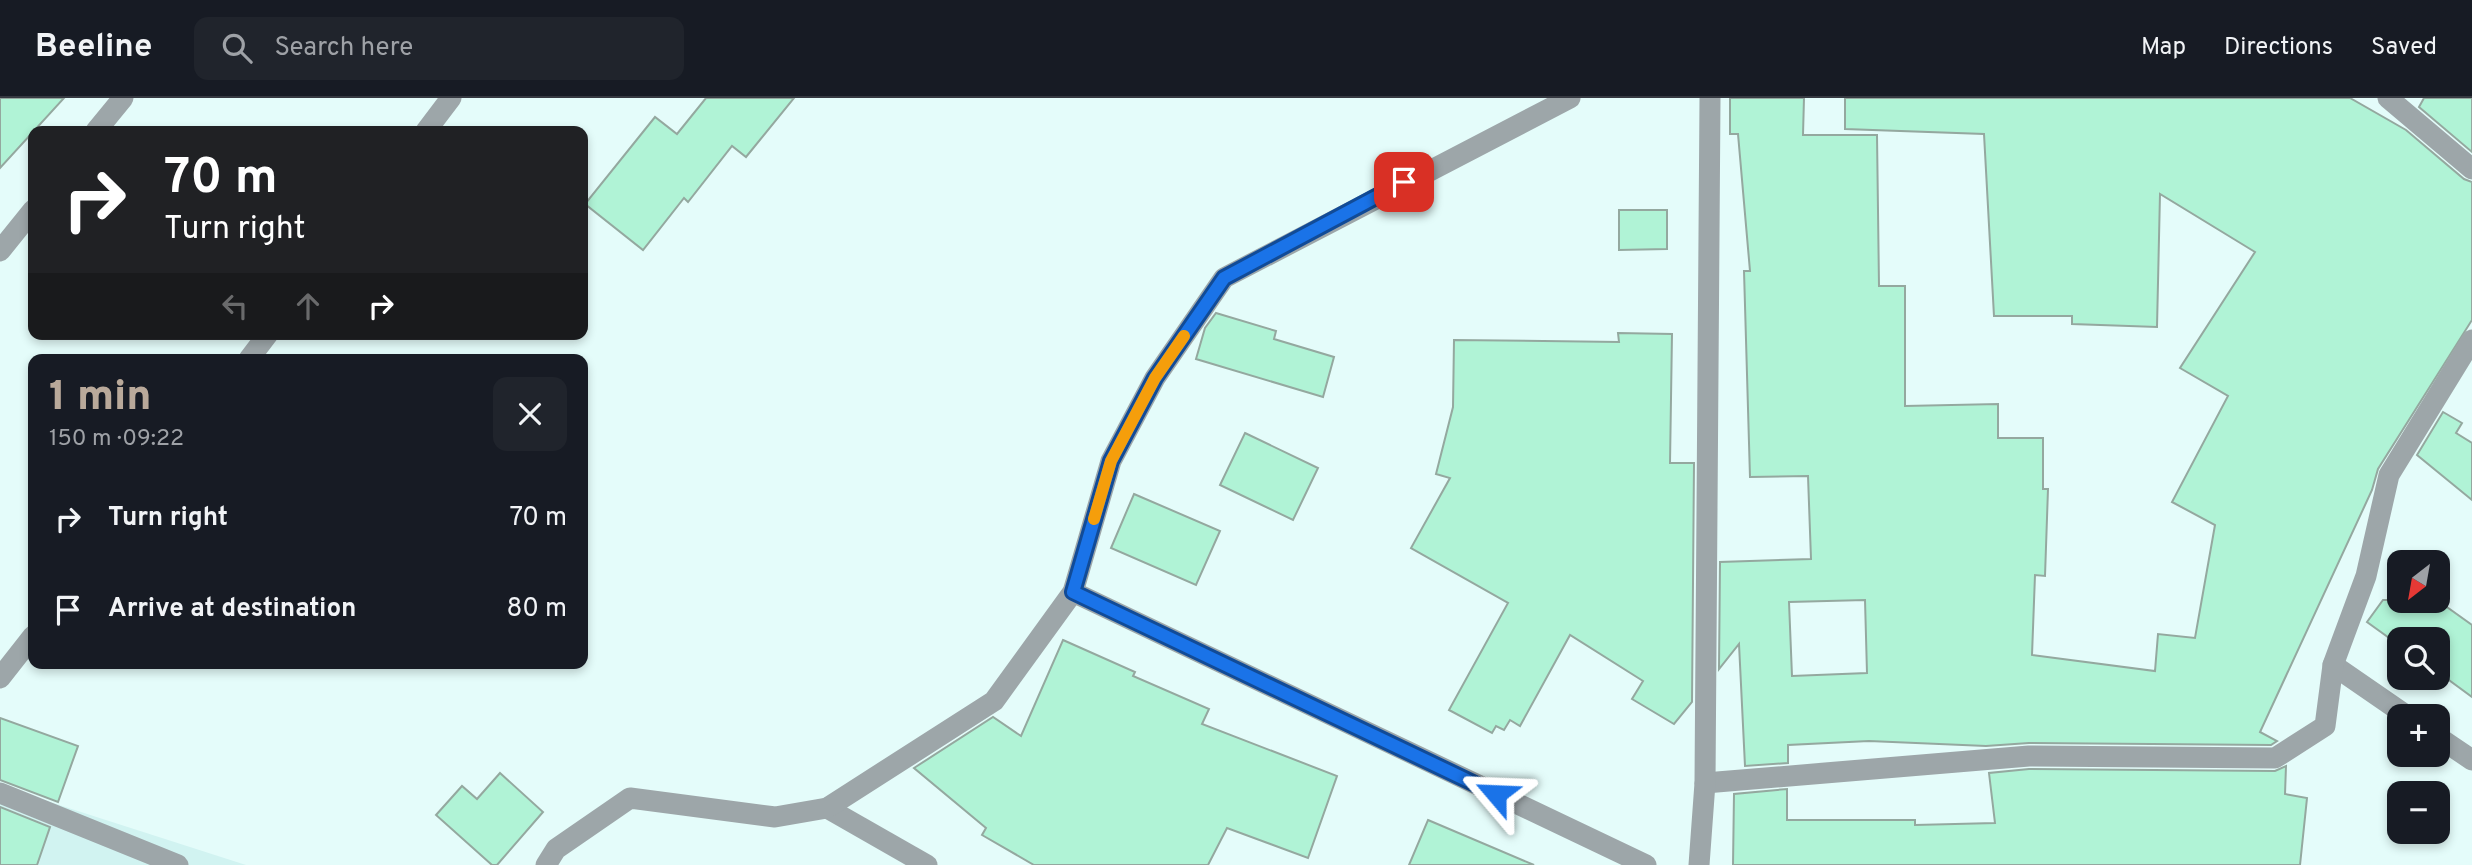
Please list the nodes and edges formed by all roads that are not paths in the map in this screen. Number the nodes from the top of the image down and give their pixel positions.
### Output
1 (123, 98) edge
2 (451, 98) edge
3 (1570, 98) edge
4 (1710, 98) edge
5 (2388, 98) edge
6 (100, 126) edge
7 (430, 126) edge
8 (2472, 169) edge
9 (28, 216) edge
10 (0, 251) edge
11 (263, 340) edge
12 (2472, 340) edge
13 (252, 354) edge
14 (1073, 592) junction
15 (28, 642) edge
16 (2333, 665) junction
17 (0, 678) edge
18 (2390, 704) edge
19 (2450, 745) edge
20 (2472, 760) edge
21 (1705, 783) junction
22 (0, 793) edge
23 (827, 808) junction
24 (178, 865) edge
25 (546, 865) edge
26 (927, 865) edge
27 (1646, 865) edge
28 (1699, 865) edge

1 - 6 street
2 - 7 street
3 - 14 street
4 - 21 street
5 - 8 street
9 - 10 street
11 - 13 street
12 - 16 street
14 - 23 street
14 - 27 street
15 - 17 street
16 - 18 street
16 - 21 street
19 - 20 street
21 - 28 street
22 - 24 street
23 - 25 street
23 - 26 street

